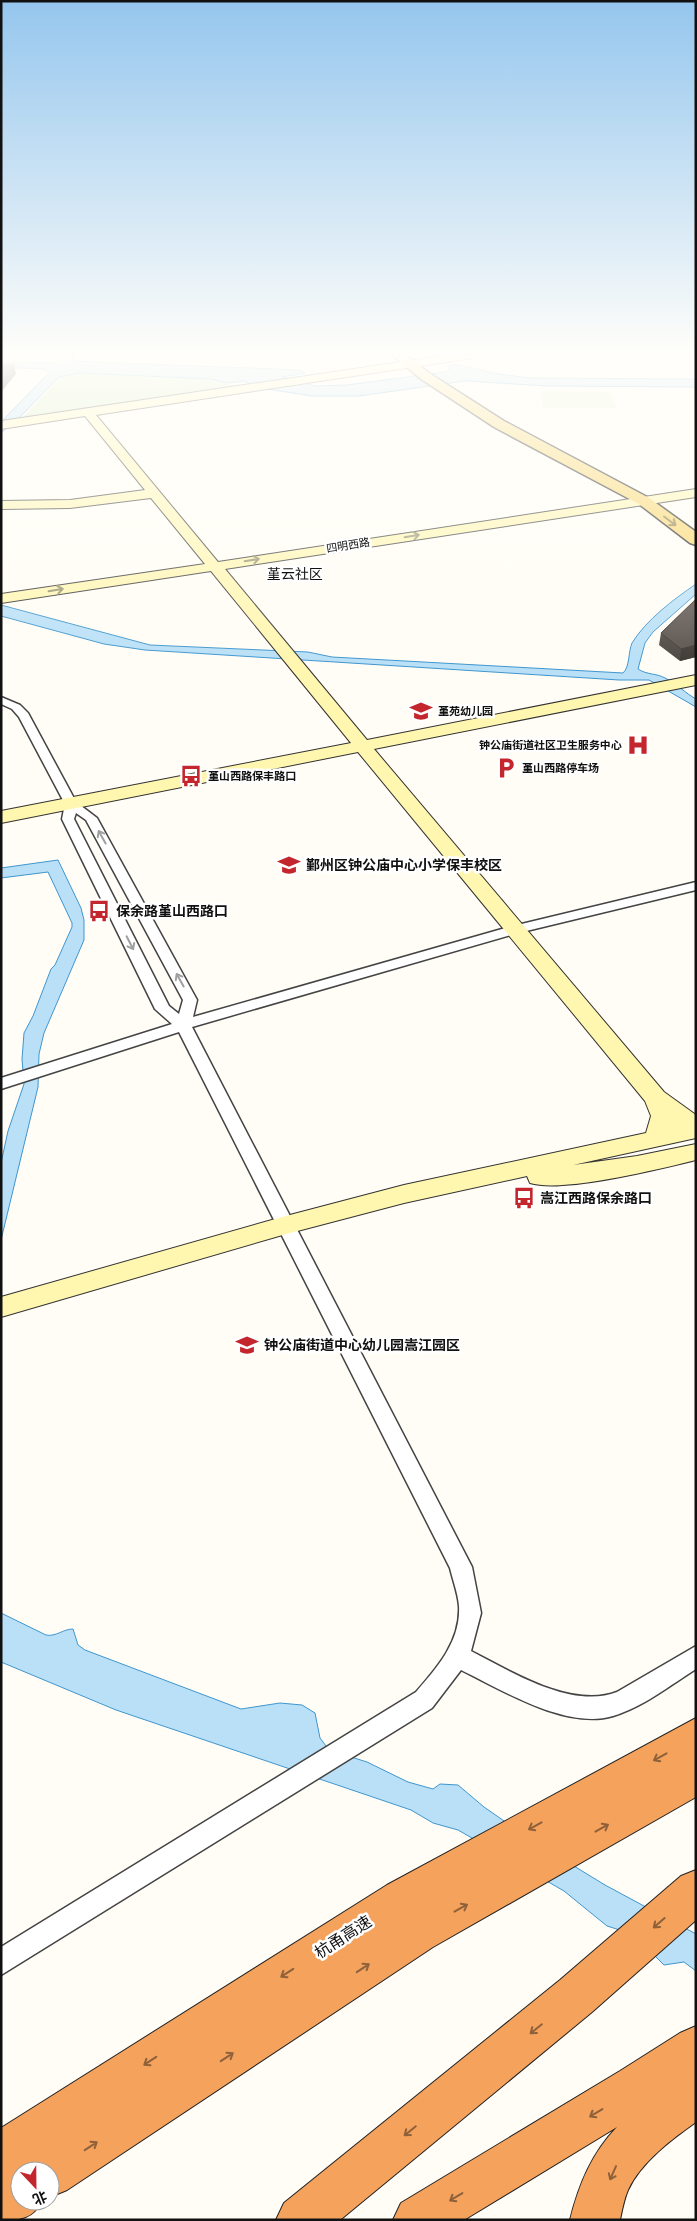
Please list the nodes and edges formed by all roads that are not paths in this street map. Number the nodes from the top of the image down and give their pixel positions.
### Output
1 (127, 459) edge
2 (564, 459) edge
3 (580, 459) edge
4 (624, 489) junction
5 (643, 491) junction
6 (156, 493) junction
7 (696, 493) edge
8 (596, 494) dead end
9 (662, 498) junction
10 (1, 505) edge
11 (696, 522) edge
12 (696, 540) edge
13 (186, 555) dead end
14 (212, 556) junction
15 (5, 598) edge
16 (696, 680) edge
17 (1, 700) edge
18 (363, 746) junction
19 (71, 804) junction
20 (1, 817) edge
21 (696, 886) edge
22 (514, 930) junction
23 (183, 1025) junction
24 (8, 1082) edge
25 (656, 1098) junction
26 (696, 1125) edge
27 (696, 1130) edge
28 (696, 1142) edge
29 (648, 1145) junction
30 (696, 1152) edge
31 (539, 1178) junction
32 (288, 1230) junction
33 (6, 1309) edge
34 (457, 1656) junction
35 (696, 1656) edge
36 (696, 1737) edge
37 (696, 1775) edge
38 (637, 1789) junction
39 (696, 1891) edge
40 (410, 1916) junction
41 (1, 1962) edge
42 (696, 2049) edge
43 (696, 2093) edge
44 (1, 2156) edge
45 (60, 2166) edge
46 (301, 2220) edge
47 (418, 2220) edge
48 (596, 2220) edge

1 - 6 street
2 - 4 main road
3 - 5 main road
4 - 5 street, 四明西路
4 - 8 street, 四明西路
5 - 9 street, 四明西路
5 -> 12 main road
14 -> 5 street, 四明西路
6 - 10 street
6 - 14 street
7 - 9 street, 四明西路
9 - 11 main road
13 - 14 street, 四明西路
15 -> 14 street, 四明西路
14 - 18 street
16 - 18 street
17 - 19 street
18 - 19 street
18 - 22 street
19 - 20 street
19 -> 23 street
23 -> 19 street
21 - 22 street
22 - 23 street
22 - 25 street
23 - 24 street
23 - 32 street
25 - 26 street
25 - 29 street
27 - 29 street
28 - 29 street
29 - 31 street
29 - 32 street
30 - 31 street
31 - 32 street
32 - 33 street
32 - 34 street
34 - 35 street
34 - 41 street
36 -> 38 highway, 杭甬高速
37 - 38 highway, 杭甬高速
38 - 40 highway, 杭甬高速
39 -> 46 highway
40 -> 44 highway, 杭甬高速
45 -> 40 highway, 杭甬高速
42 -> 47 highway
43 -> 48 highway

